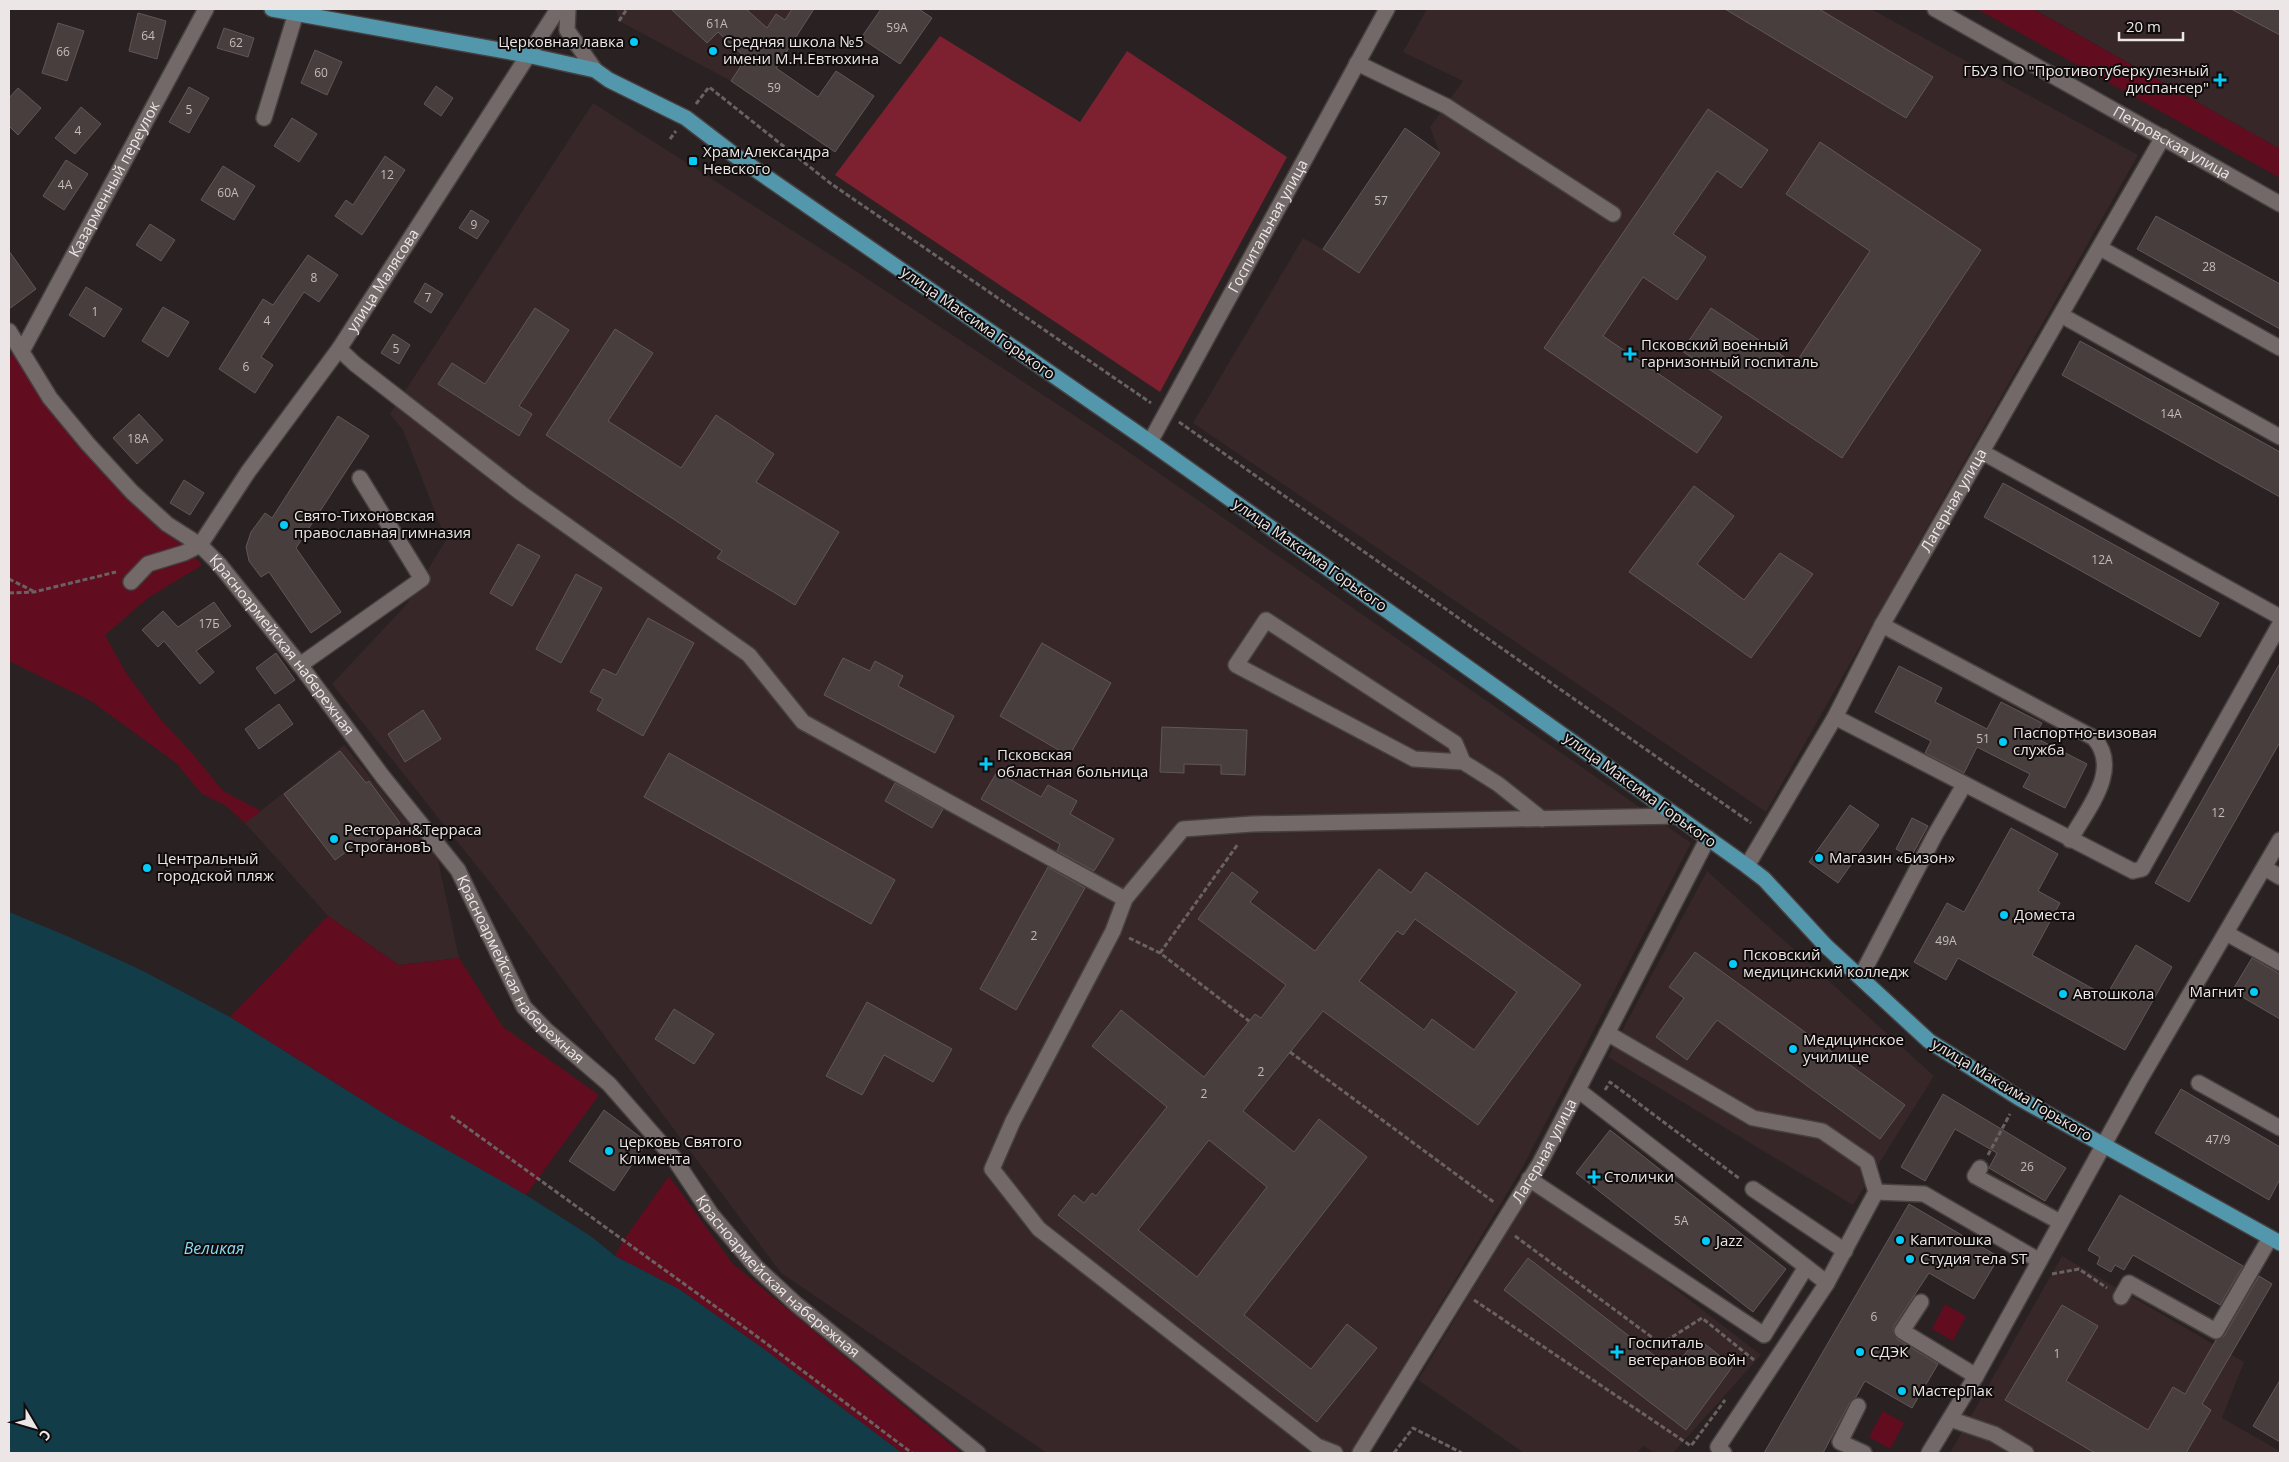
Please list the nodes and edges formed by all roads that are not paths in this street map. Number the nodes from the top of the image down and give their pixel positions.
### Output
1 (206, 9) edge
2 (272, 9) edge
3 (558, 9) edge
4 (568, 9) edge
5 (1387, 9) edge
6 (1935, 9) edge
7 (296, 13) junction
8 (527, 55) junction
9 (1357, 63) junction
10 (595, 70) junction
11 (264, 118) dead end
12 (2163, 137) junction
13 (2280, 204) edge
14 (1613, 214) dead end
15 (2100, 248) junction
16 (2061, 315) junction
17 (9, 331) edge
18 (2280, 348) edge
19 (339, 349) junction
20 (22, 351) junction
21 (2280, 437) edge
22 (1150, 442) junction
23 (1982, 452) junction
24 (360, 478) dead end
25 (200, 545) junction
26 (131, 582) dead end
27 (2280, 617) edge
28 (2280, 624) edge
29 (1882, 625) junction
30 (300, 665) junction
31 (1835, 717) junction
32 (1463, 762) junction
33 (1964, 785) junction
34 (1677, 816) junction
35 (1542, 819) junction
36 (1708, 838) junction
37 (2070, 840) junction
38 (2280, 840) edge
39 (1747, 866) junction
40 (2265, 868) junction
41 (2280, 876) edge
42 (1125, 899) junction
43 (2226, 933) junction
44 (2280, 963) edge
45 (1861, 976) junction
46 (1608, 1033) junction
47 (2199, 1083) dead end
48 (1578, 1090) junction
49 (2280, 1128) edge
50 (2103, 1144) junction
51 (1980, 1168) road end
52 (1529, 1179) junction
53 (1752, 1189) road end
54 (1876, 1192) junction
55 (2060, 1222) junction
56 (2277, 1240) edge
57 (1845, 1251) junction
58 (2038, 1260) junction
59 (1806, 1267) junction
60 (1827, 1283) junction
61 (2121, 1297) road end
62 (1921, 1302) dead end
63 (1976, 1376) junction
64 (1858, 1406) dead end
65 (1950, 1419) junction
66 (1717, 1451) edge
67 (978, 1453) edge
68 (1335, 1453) edge
69 (1360, 1453) edge
70 (1864, 1453) edge
71 (1929, 1453) edge
72 (2026, 1453) edge

1 - 20 street, Казарменный переулок
2 - 7 main road, улица Максима Горького
3 - 8 street, улица Малясова
4 - 10 street
5 - 9 street, Госпитальная улица
6 - 12 street, Петровская улица
7 - 8 main road, улица Максима Горького
7 - 11 street
8 - 10 main road, улица Максима Горького
8 - 19 street, улица Малясова
9 - 14 street
9 - 22 street, Госпитальная улица
10 - 22 main road, улица Максима Горького
12 - 13 street, Петровская улица
12 - 15 street, Лагерная улица
15 - 16 street, Лагерная улица
15 - 18 street
16 - 21 street
16 - 23 street, Лагерная улица
17 - 20 street, Красноармейская набережная
19 - 25 street, улица Малясова
19 - 42 street
20 - 25 street, Красноармейская набережная
22 - 34 main road, улица Максима Горького
23 - 27 street
23 - 29 street, Лагерная улица
24 - 30 street
25 - 26 street
25 - 30 street, Красноармейская набережная
28 - 37 street
29 - 31 street, Лагерная улица
29 - 37 street
30 - 67 street, Красноармейская набережная
31 - 33 street
31 - 39 street, Лагерная улица
32 - 32 street
32 - 35 street
33 - 37 street
33 - 45 street
34 - 35 street
34 - 36 main road, улица Максима Горького
35 - 42 street
36 - 39 main road, улица Максима Горького
36 - 46 street, Лагерная улица
38 - 40 street
39 - 45 main road, улица Максима Горького
40 - 41 street
40 - 43 street
42 - 68 street
43 - 44 street
43 - 50 street
45 - 50 main road, улица Максима Горького
46 - 48 street, Лагерная улица
46 - 54 street
47 - 49 street
48 - 52 street, Лагерная улица
48 - 59 street
50 - 55 street
50 - 56 main road, улица Максима Горького
51 - 55 street
52 - 59 street
52 - 69 street, Лагерная улица
53 - 57 street
54 - 57 street
54 - 58 street
55 - 58 street
56 - 61 street
57 - 60 street
58 - 63 street
59 - 60 street
60 - 66 street
62 - 63 street
63 - 65 street
64 - 70 street
65 - 71 street
65 - 72 street

